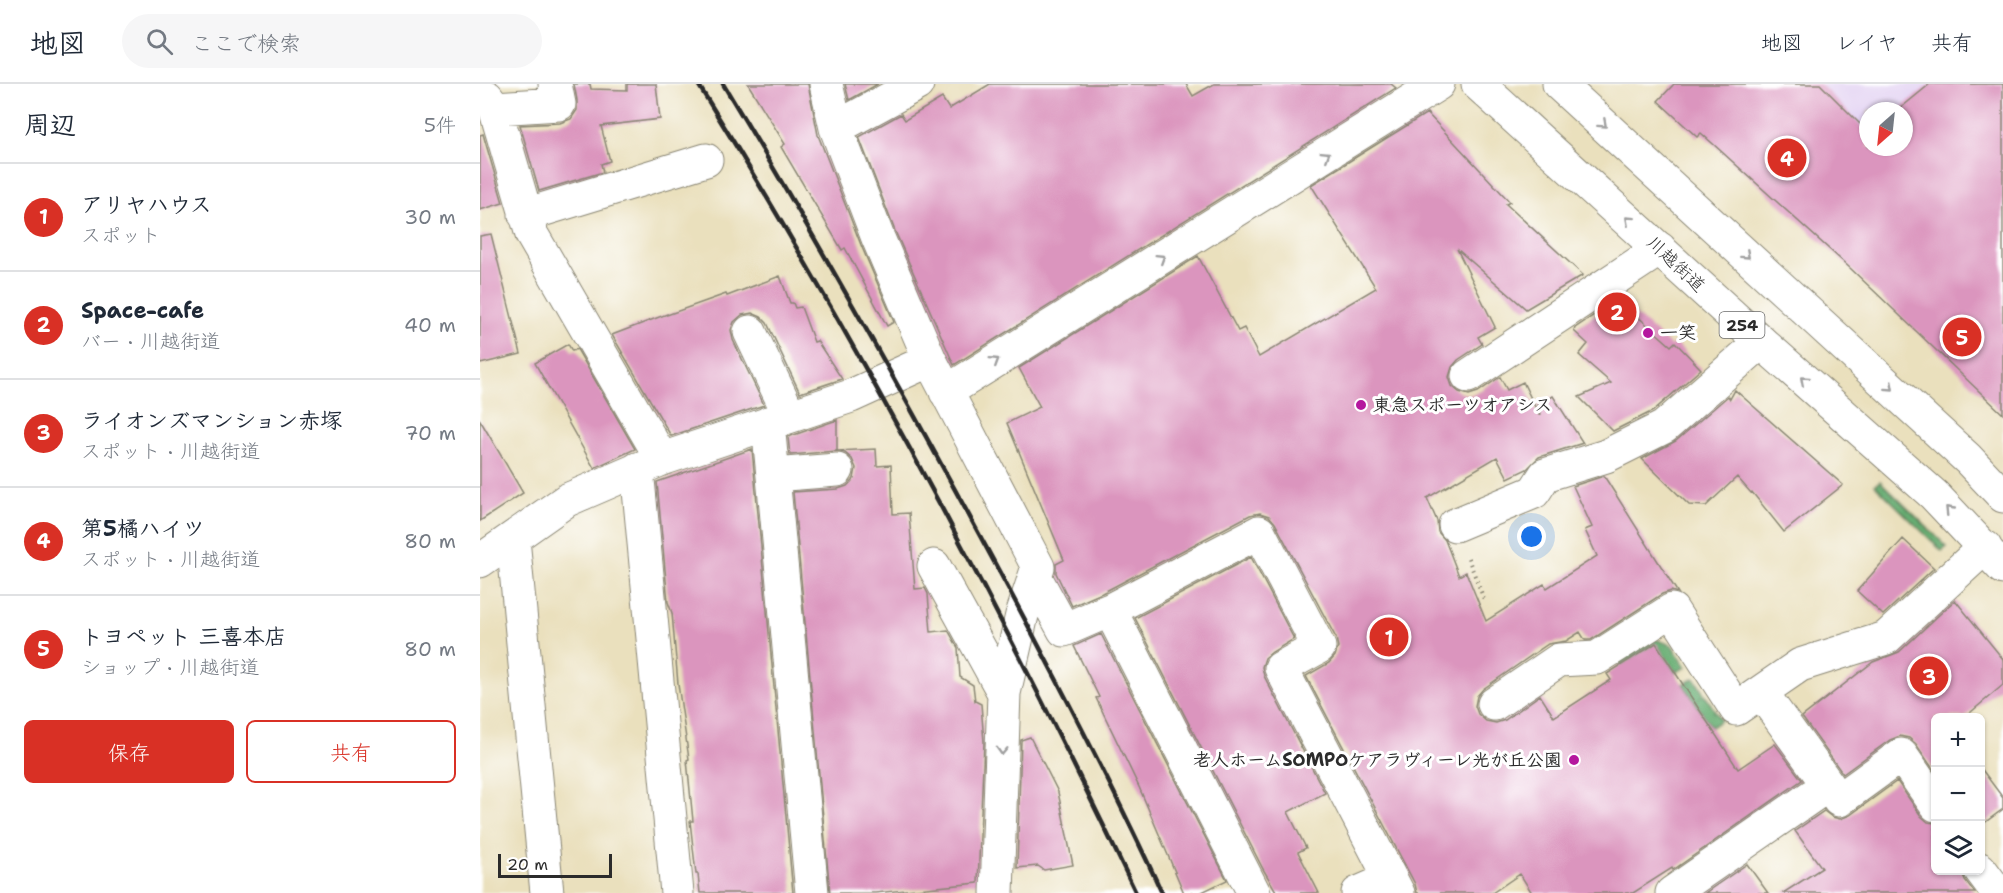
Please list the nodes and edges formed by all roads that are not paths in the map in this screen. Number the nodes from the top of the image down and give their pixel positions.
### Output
1 (555, 84) edge
2 (826, 84) edge
3 (917, 84) edge
4 (1438, 84) edge
5 (1478, 84) edge
6 (1559, 84) edge
7 (488, 102) edge
8 (836, 128) junction
9 (706, 160) dead end
10 (525, 215) junction
11 (1660, 249) junction
12 (750, 332) dead end
13 (1761, 342) junction
14 (930, 360) junction
15 (1468, 376) dead end
16 (946, 392) junction
17 (779, 419) junction
18 (650, 464) junction
19 (837, 470) dead end
20 (773, 475) junction
21 (2003, 496) edge
22 (1455, 525) road end
23 (513, 539) junction
24 (1994, 558) edge
25 (480, 561) edge
26 (934, 566) dead end
27 (1035, 577) junction
28 (1110, 610) junction
29 (1761, 692) junction
30 (1004, 693) junction
31 (1494, 704) dead end
32 (1828, 785) junction
33 (1931, 799) edge
34 (1984, 875) edge
35 (1394, 886) edge
36 (547, 893) edge
37 (677, 893) edge
38 (812, 893) edge
39 (997, 893) edge
40 (1254, 893) edge
41 (1358, 893) edge
42 (1672, 893) edge
43 (1998, 893) edge

1 - 7 main road
2 - 8 main road
3 - 8 main road
16 -> 4 main road
11 -> 5 main road, 川越街道 / 254
6 -> 21 main road
7 - 10 main road
8 - 14 main road
9 - 10 main road
10 - 18 main road
11 - 13 main road, 川越街道 / 254
11 - 15 main road
12 - 17 main road
13 - 22 main road
24 -> 13 main road, 川越街道 / 254
14 - 16 main road
14 - 17 main road
16 - 27 main road
17 - 18 main road
17 - 20 main road
18 - 23 main road
18 - 37 main road
19 - 20 main road
20 - 38 main road
23 - 25 main road
23 - 36 main road
24 - 29 main road
26 - 30 main road
27 - 28 main road
27 - 30 main road
28 - 35 main road
28 - 40 main road
29 - 31 main road
29 - 32 main road
30 -> 39 main road
32 - 33 main road
32 - 42 main road
34 - 43 main road
35 - 41 main road

